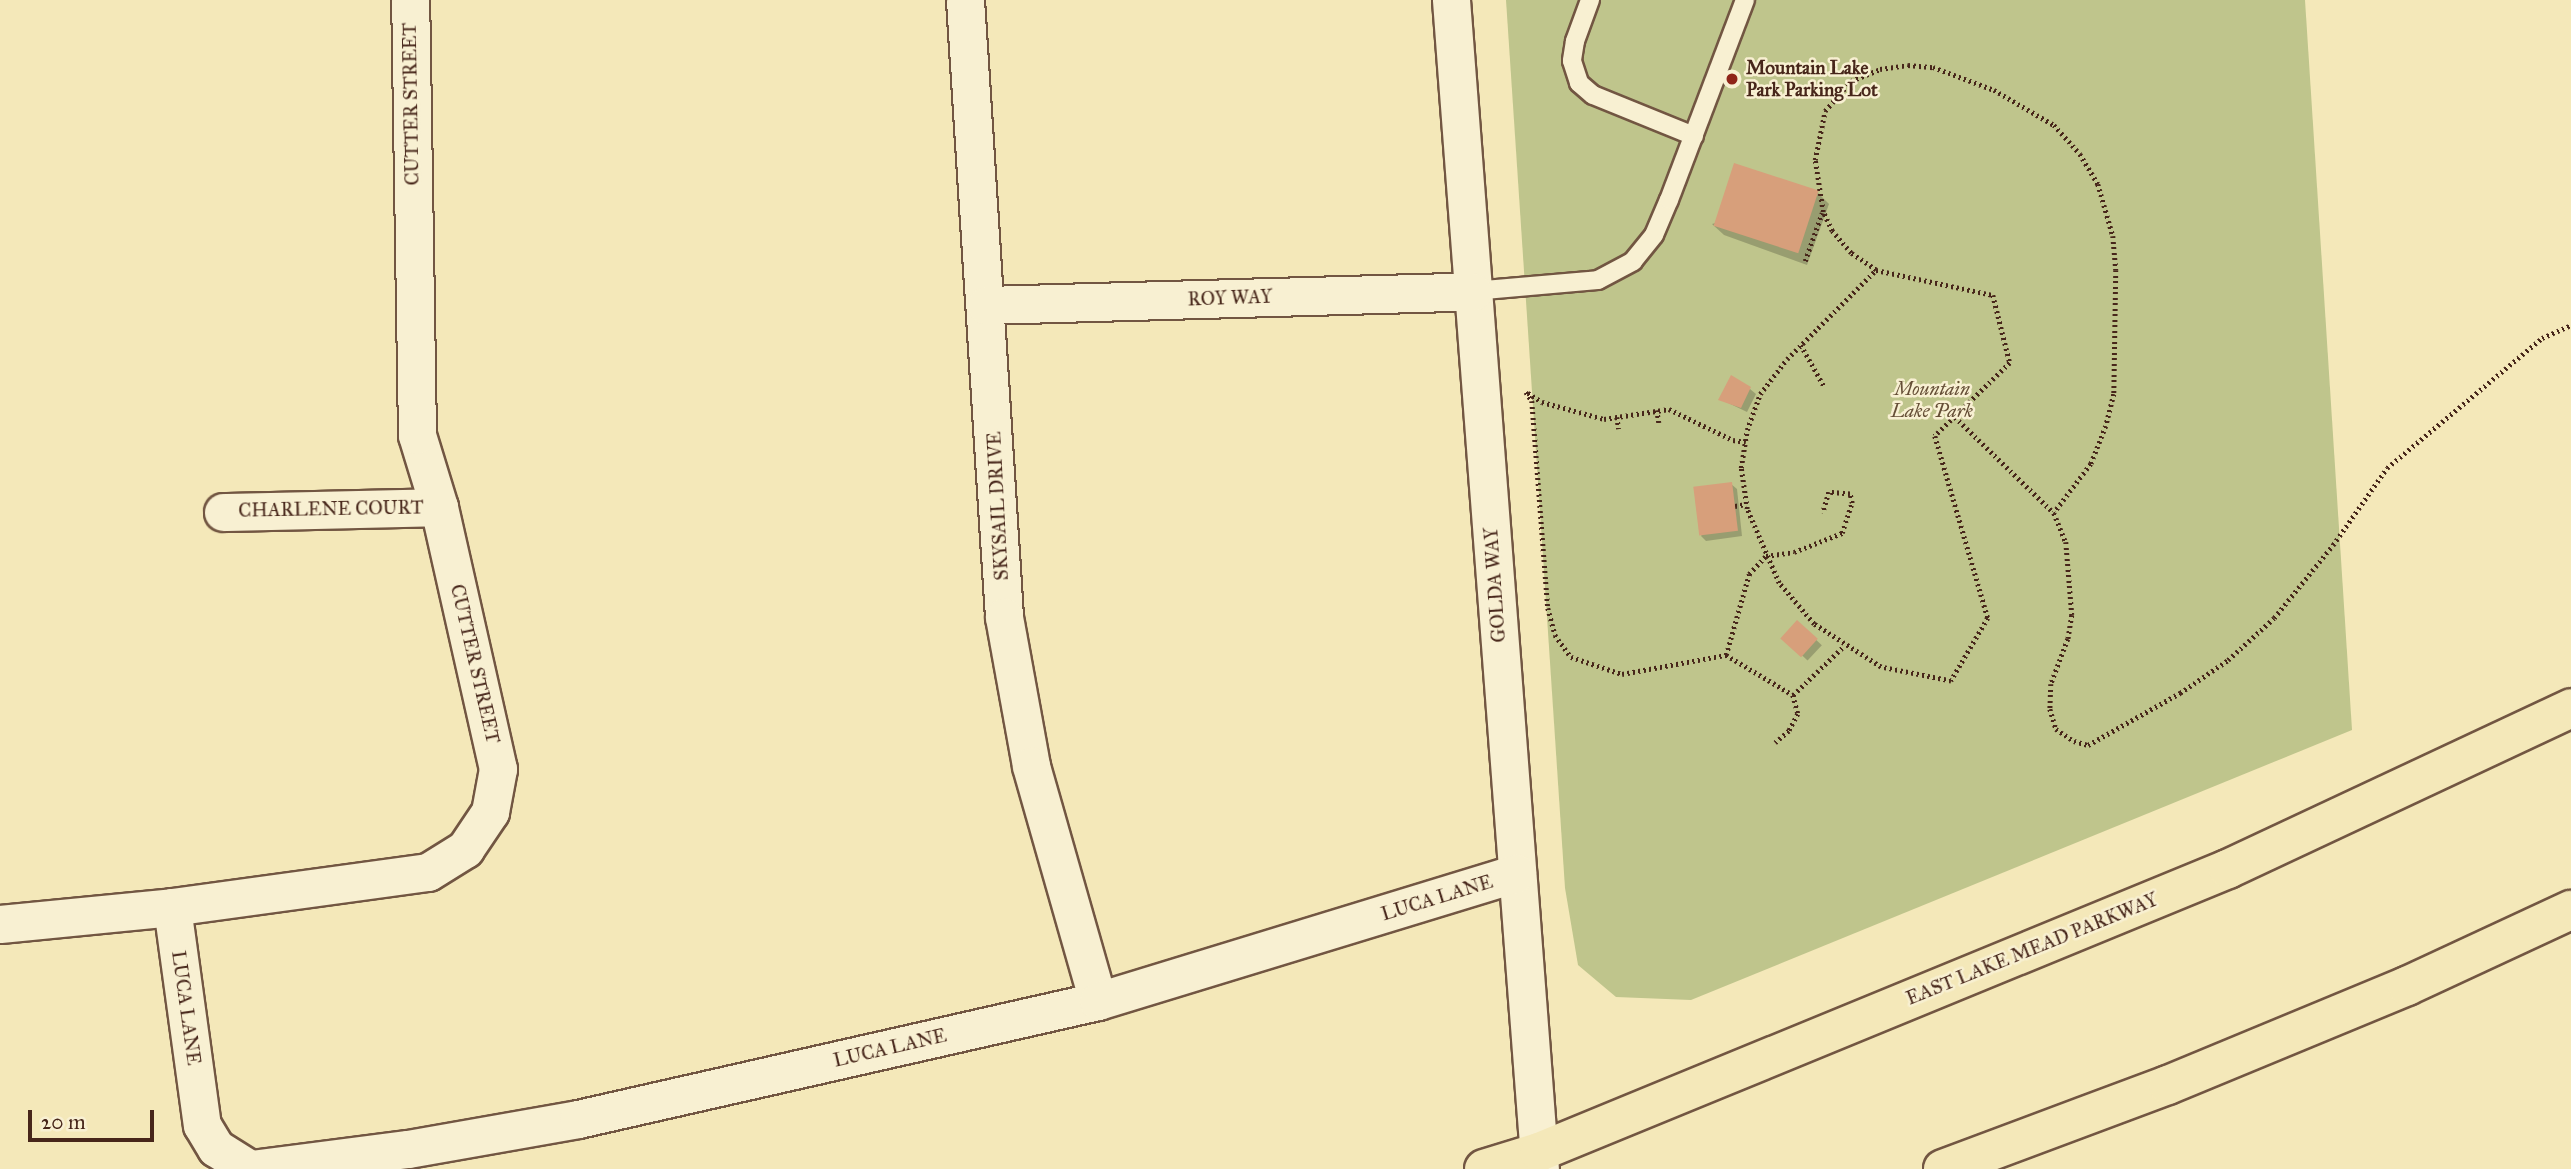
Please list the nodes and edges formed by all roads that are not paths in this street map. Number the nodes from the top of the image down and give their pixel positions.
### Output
1 (410, 0) edge
2 (965, 0) edge
3 (1451, 0) edge
4 (1590, 0) edge
5 (1745, 0) edge
6 (1694, 136) junction
7 (1474, 291) junction
8 (986, 305) junction
9 (439, 507) junction
10 (223, 512) dead end
11 (2571, 708) edge
12 (1517, 873) junction
13 (172, 907) junction
14 (2571, 910) edge
15 (0, 924) edge
16 (1098, 1001) junction
17 (1539, 1161) edge
18 (250, 1169) edge
19 (1485, 1169) edge
20 (1943, 1169) edge

1 - 9 street, CUTTER STREET
2 - 8 street, SKYSAIL DRIVE
3 - 7 street, GOLDA WAY
4 - 6 lane
5 - 6 lane
6 - 7 lane
7 - 8 street, ROY WAY
7 - 12 street, GOLDA WAY
8 - 16 street, SKYSAIL DRIVE
9 - 10 street, CHARLENE COURT
9 - 13 street, CUTTER STREET
11 - 17 main road, EAST LAKE MEAD PARKWAY
12 - 16 street, LUCA LANE
12 - 17 street, GOLDA WAY
13 - 15 street, CUTTER STREET
13 - 18 street, LUCA LANE
14 - 20 main road
16 - 18 street, LUCA LANE
17 - 19 main road, EAST LAKE MEAD PARKWAY

